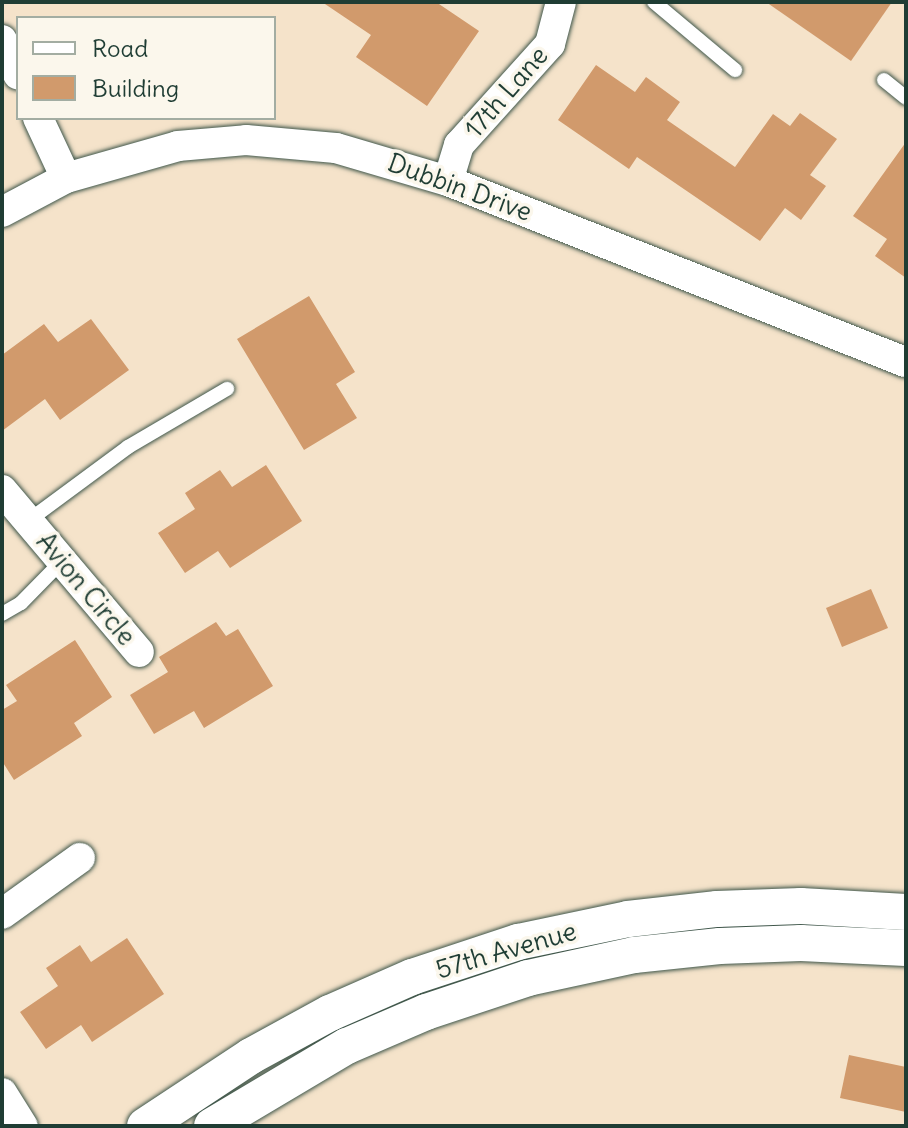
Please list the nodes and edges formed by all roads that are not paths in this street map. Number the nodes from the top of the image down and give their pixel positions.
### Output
1 (561, 2) edge
2 (654, 2) edge
3 (2, 40) edge
4 (16, 70) edge
5 (735, 70) dead end
6 (884, 80) dead end
7 (906, 98) edge
8 (39, 120) edge
9 (66, 178) junction
10 (448, 181) junction
11 (2, 212) edge
12 (906, 362) edge
13 (227, 389) dead end
14 (2, 490) edge
15 (28, 521) junction
16 (62, 561) junction
17 (2, 614) edge
18 (139, 652) dead end
19 (80, 858) dead end
20 (906, 912) edge
21 (2, 914) edge
22 (906, 948) edge
23 (2, 1093) edge
24 (23, 1126) edge
25 (145, 1126) edge
26 (212, 1126) edge

1 - 10 street, 17th Lane
2 - 5 lane
3 - 4 street
6 - 7 lane
8 - 9 street
9 - 10 street, Dubbin Drive
9 - 11 street, Dubbin Drive
10 - 12 street, Dubbin Drive
13 - 15 lane
14 - 15 street, Avion Circle
15 - 16 street, Avion Circle
16 - 17 lane
16 - 18 street, Avion Circle
19 - 21 street
20 - 25 street, 57th Avenue
22 - 26 street, 57th Avenue
23 - 24 street

